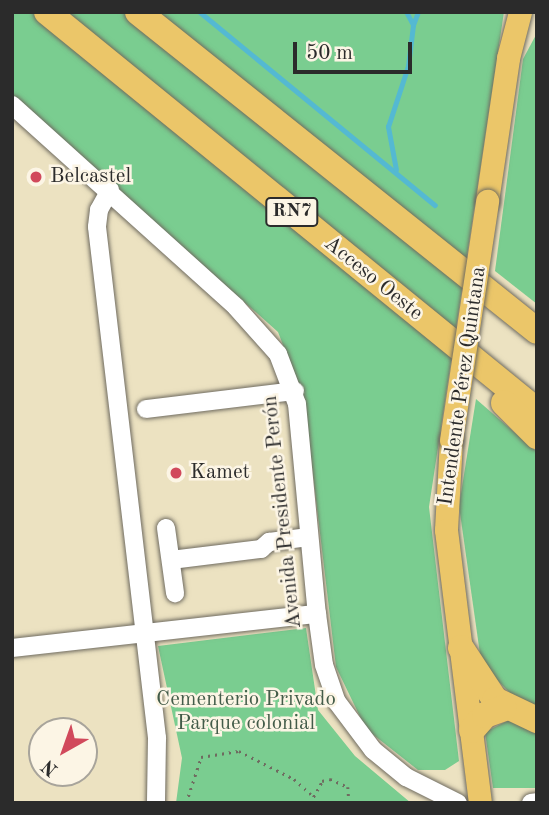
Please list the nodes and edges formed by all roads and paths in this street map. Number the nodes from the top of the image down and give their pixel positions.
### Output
1 (47, 12) edge
2 (138, 12) edge
3 (520, 12) edge
4 (13, 107) edge
5 (110, 190) junction
6 (425, 321) junction
7 (537, 331) edge
8 (295, 391) junction
9 (146, 409) dead end
10 (537, 411) edge
11 (537, 436) edge
12 (166, 528) dead end
13 (309, 537) junction
14 (171, 560) junction
15 (175, 593) dead end
16 (317, 614) junction
17 (146, 635) junction
18 (12, 648) edge
19 (461, 648) junction
20 (504, 708) junction
21 (537, 720) edge
22 (472, 730) junction
23 (312, 795) junction
24 (537, 802) edge
25 (156, 803) edge
26 (186, 803) edge
27 (310, 803) edge
28 (349, 803) edge
29 (458, 803) edge
30 (480, 803) edge
31 (531, 803) edge

1 - 6 highway, Acceso Oeste / RN7
2 - 7 highway, RN7
3 - 19 main road, Intendente Pérez Quintana, bridge
4 - 5 street, Avenida Presidente Perón
5 - 8 street, Avenida Presidente Perón
5 - 17 street
6 - 10 highway, Acceso Oeste / RN7
6 - 11 highway
8 - 9 street
8 - 13 street, Avenida Presidente Perón
12 - 14 street
13 - 14 street
13 - 16 street, Avenida Presidente Perón
14 - 15 street
16 - 17 street
16 - 29 street, Avenida Presidente Perón
17 - 18 street
17 - 25 street
19 - 20 highway
19 - 22 main road, Intendente Pérez Quintana
20 - 21 highway
20 - 22 highway
22 - 30 main road, Intendente Pérez Quintana
23 - 26 path
23 - 27 path
23 - 28 path
24 - 31 street

